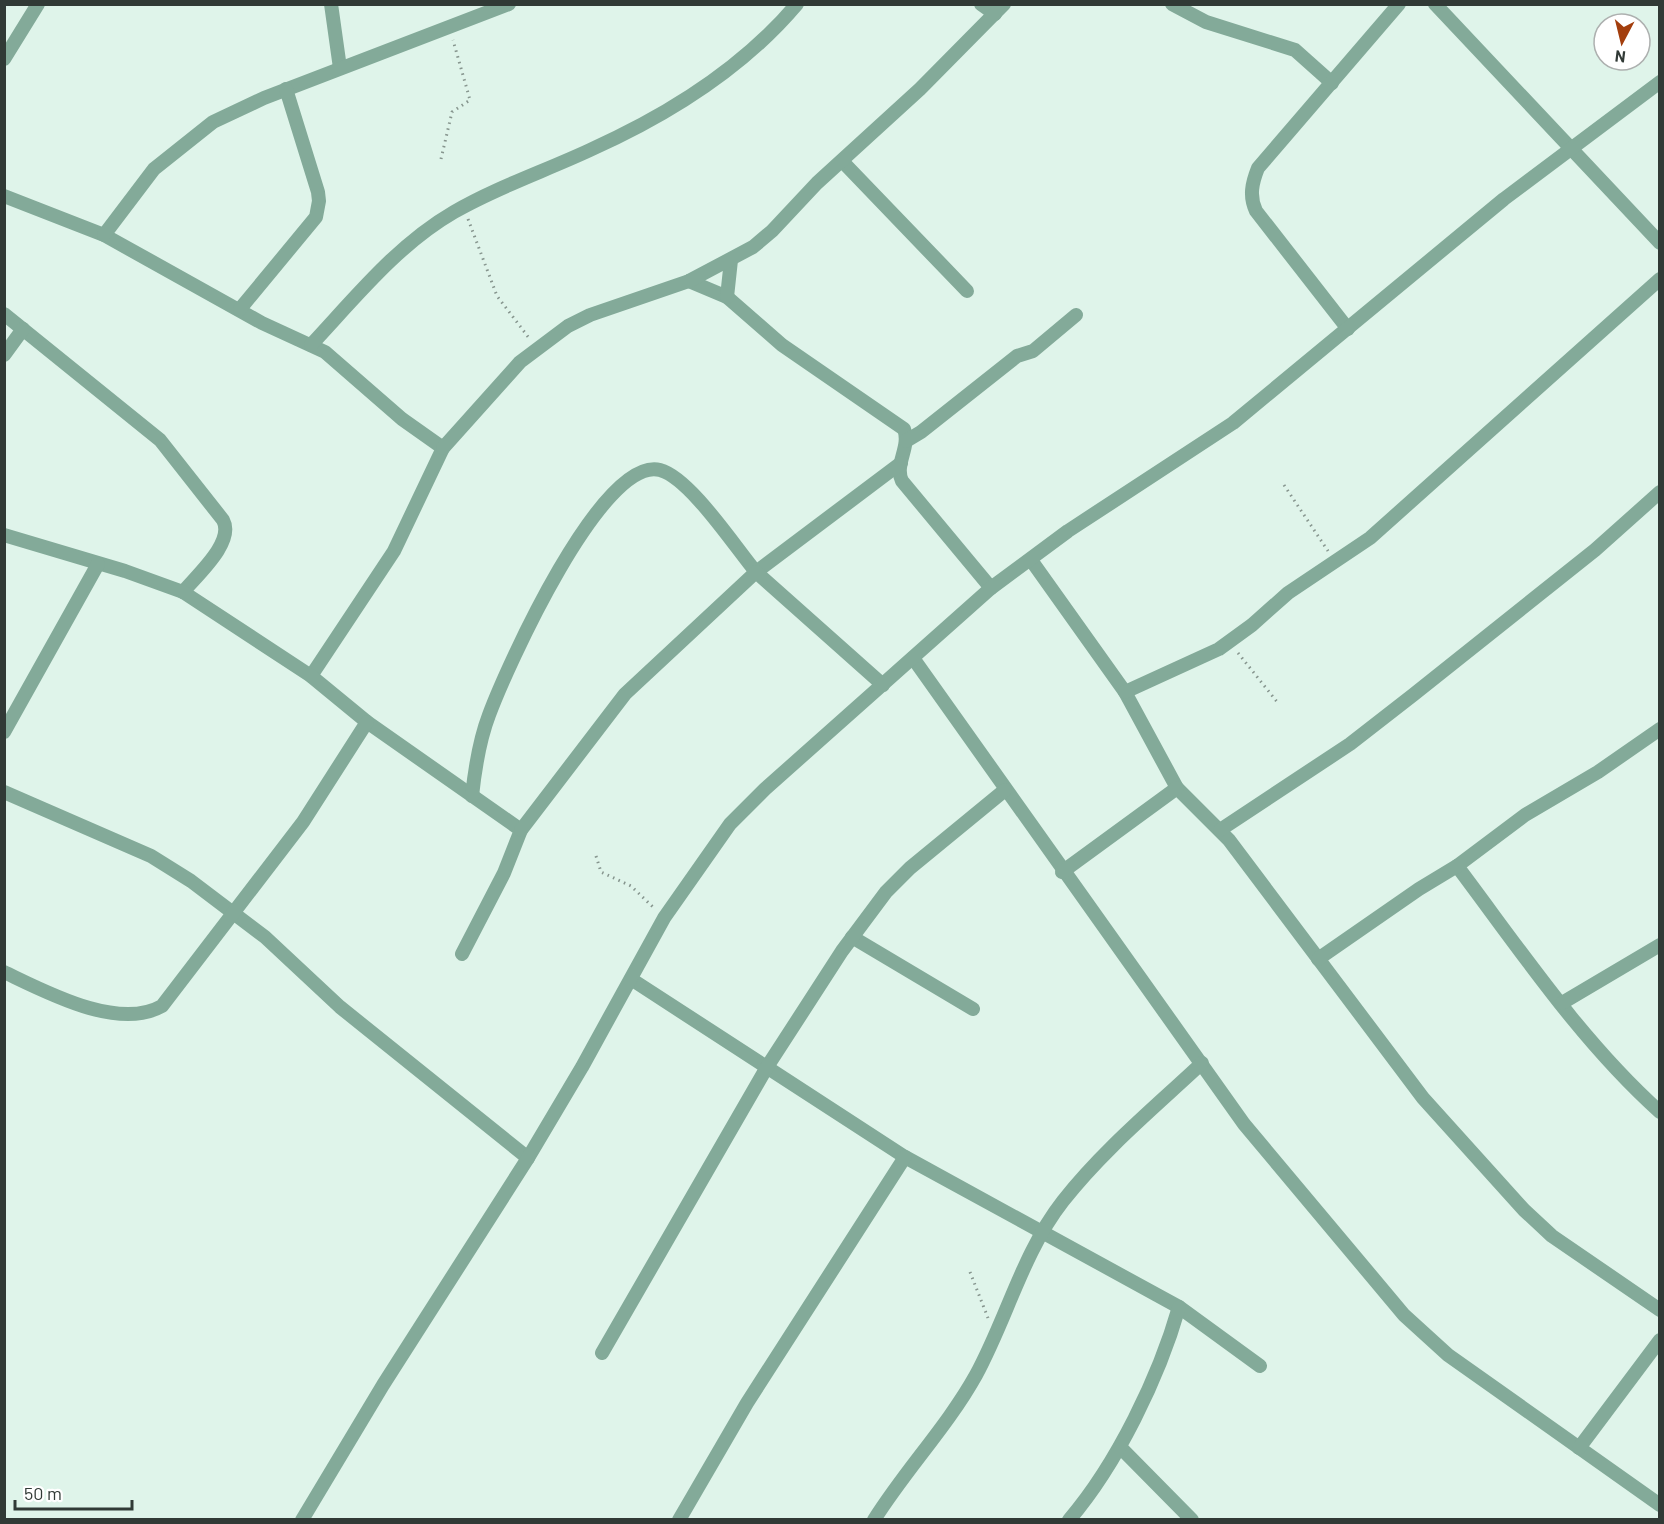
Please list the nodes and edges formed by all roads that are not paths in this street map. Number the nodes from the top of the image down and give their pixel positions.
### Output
1 (38, 4) edge
2 (332, 4) edge
3 (509, 4) edge
4 (797, 4) edge
5 (981, 4) edge
6 (1172, 4) edge
7 (1400, 4) edge
8 (1435, 4) edge
9 (999, 9) edge
10 (4, 59) edge
11 (340, 68) junction
12 (1659, 82) edge
13 (1332, 83) junction
14 (286, 89) junction
15 (1571, 148) junction
16 (842, 161) junction
17 (4, 196) edge
18 (104, 235) junction
19 (1659, 243) edge
20 (731, 260) junction
21 (1659, 279) edge
22 (689, 281) junction
23 (967, 291) dead end
24 (727, 297) junction
25 (240, 309) junction
26 (4, 314) edge
27 (1076, 315) dead end
28 (23, 329) junction
29 (1348, 329) junction
30 (311, 345) junction
31 (4, 355) edge
32 (906, 441) junction
33 (443, 448) junction
34 (901, 463) junction
35 (1659, 492) edge
36 (4, 535) edge
37 (1031, 560) junction
38 (98, 564) junction
39 (756, 572) junction
40 (991, 588) junction
41 (183, 591) junction
42 (913, 658) junction
43 (311, 676) junction
44 (883, 685) junction
45 (1125, 692) junction
46 (367, 722) junction
47 (1659, 729) edge
48 (4, 732) edge
49 (1177, 788) junction
50 (1005, 790) junction
51 (4, 792) edge
52 (472, 796) junction
53 (521, 830) junction
54 (1220, 830) junction
55 (1457, 866) junction
56 (1062, 872) junction
57 (233, 912) junction
58 (852, 938) junction
59 (1659, 945) edge
60 (462, 954) dead end
61 (1318, 959) junction
62 (4, 972) edge
63 (631, 979) junction
64 (1562, 1003) junction
65 (973, 1009) dead end
66 (1202, 1063) junction
67 (767, 1067) junction
68 (1659, 1112) edge
69 (905, 1156) junction
70 (528, 1158) junction
71 (1041, 1233) junction
72 (1179, 1307) junction
73 (1659, 1310) edge
74 (1659, 1340) edge
75 (602, 1353) dead end
76 (1260, 1366) dead end
77 (1120, 1447) junction
78 (1580, 1448) junction
79 (1659, 1505) edge
80 (302, 1520) edge
81 (679, 1520) edge
82 (874, 1520) edge
83 (1069, 1520) edge
84 (1192, 1520) edge

1 - 10 street
2 - 11 street
3 - 11 street
4 - 30 street
5 - 9 street
6 - 13 street
7 - 13 street
8 - 15 street
9 - 16 street
11 - 14 street
12 - 15 street
13 - 29 street
14 - 18 street
14 - 25 street
15 - 19 street
15 - 29 street
16 - 20 street
16 - 23 street
17 - 18 street
18 - 25 street
20 - 22 street
20 - 24 street
21 - 45 street
22 - 24 street
22 - 33 street
24 - 32 street
25 - 30 street
26 - 28 street
27 - 32 street
28 - 31 street
28 - 41 street
29 - 37 street
30 - 33 street
32 - 34 street
33 - 43 street
34 - 39 street
34 - 40 street
35 - 54 street
36 - 38 street
37 - 40 street
37 - 45 street
38 - 41 street
38 - 48 street
39 - 44 street
39 - 52 street
39 - 53 street
40 - 42 street
41 - 43 street
42 - 44 street
42 - 50 street
43 - 46 street
44 - 63 street
45 - 49 street
46 - 52 street
46 - 57 street
47 - 55 street
49 - 54 street
49 - 56 street
50 - 56 street
50 - 58 street
51 - 57 street
52 - 53 street
53 - 60 street
54 - 61 street
55 - 61 street
55 - 64 street
56 - 66 street
57 - 62 street
57 - 70 street
58 - 65 street
58 - 67 street
59 - 64 street
61 - 73 street
63 - 67 street
63 - 70 street
64 - 68 street
66 - 71 street
66 - 78 street
67 - 69 street
67 - 75 street
69 - 71 street
69 - 81 street
70 - 80 street
71 - 72 street
71 - 82 street
72 - 76 street
72 - 77 street
74 - 78 street
77 - 83 street
77 - 84 street
78 - 79 street

